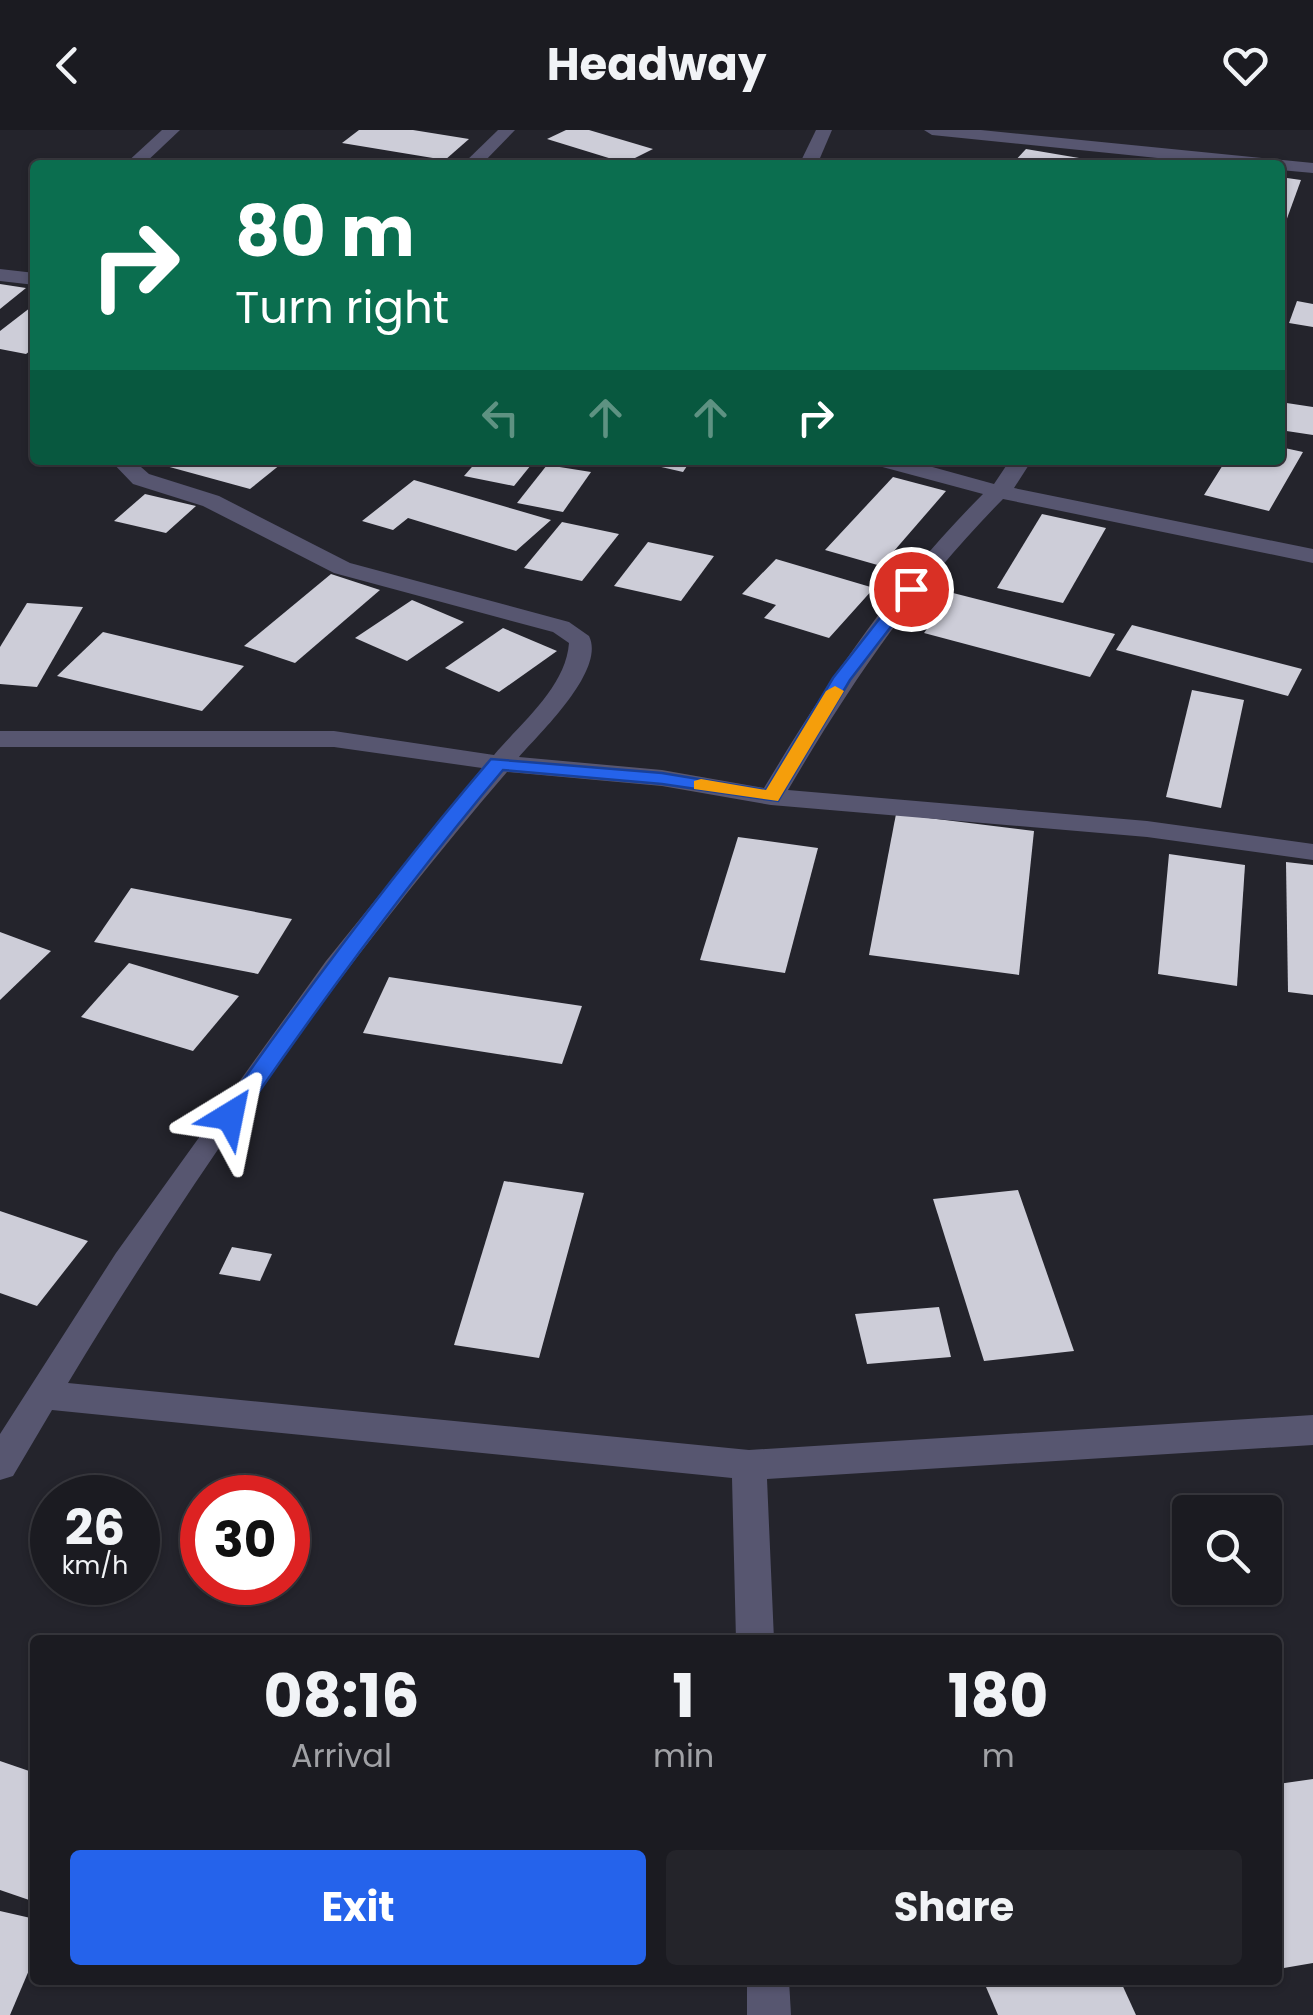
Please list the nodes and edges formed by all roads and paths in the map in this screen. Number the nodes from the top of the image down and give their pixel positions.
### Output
1 (172, 130) edge
2 (507, 130) edge
3 (824, 130) edge
4 (932, 130) edge
5 (1162, 130) edge
6 (1150, 159) edge
7 (139, 160) edge
8 (475, 160) edge
9 (810, 160) edge
10 (1285, 166) edge
11 (1313, 168) edge
12 (30, 257) edge
13 (4, 276) edge
14 (30, 279) edge
15 (126, 465) edge
16 (901, 465) edge
17 (1020, 465) edge
18 (996, 491) junction
19 (1313, 556) edge
20 (0, 739) edge
21 (498, 764) junction
22 (771, 796) junction
23 (1313, 852) edge
24 (42, 1395) junction
25 (1313, 1430) edge
26 (0, 1465) edge
27 (749, 1465) junction
28 (756, 1635) edge
29 (768, 1985) edge
30 (769, 2015) edge

1 - 7 street
2 - 8 street
3 - 9 street
4 - 6 street
5 - 6 street
10 - 11 street
12 - 13 street
13 - 14 street
15 - 21 street
16 - 18 street
17 - 18 street
18 - 19 street
18 - 22 street
20 - 21 street
21 - 22 street
21 - 24 street
22 - 23 street
24 - 26 street
24 - 27 street
25 - 27 street
27 - 28 street
29 - 30 street

